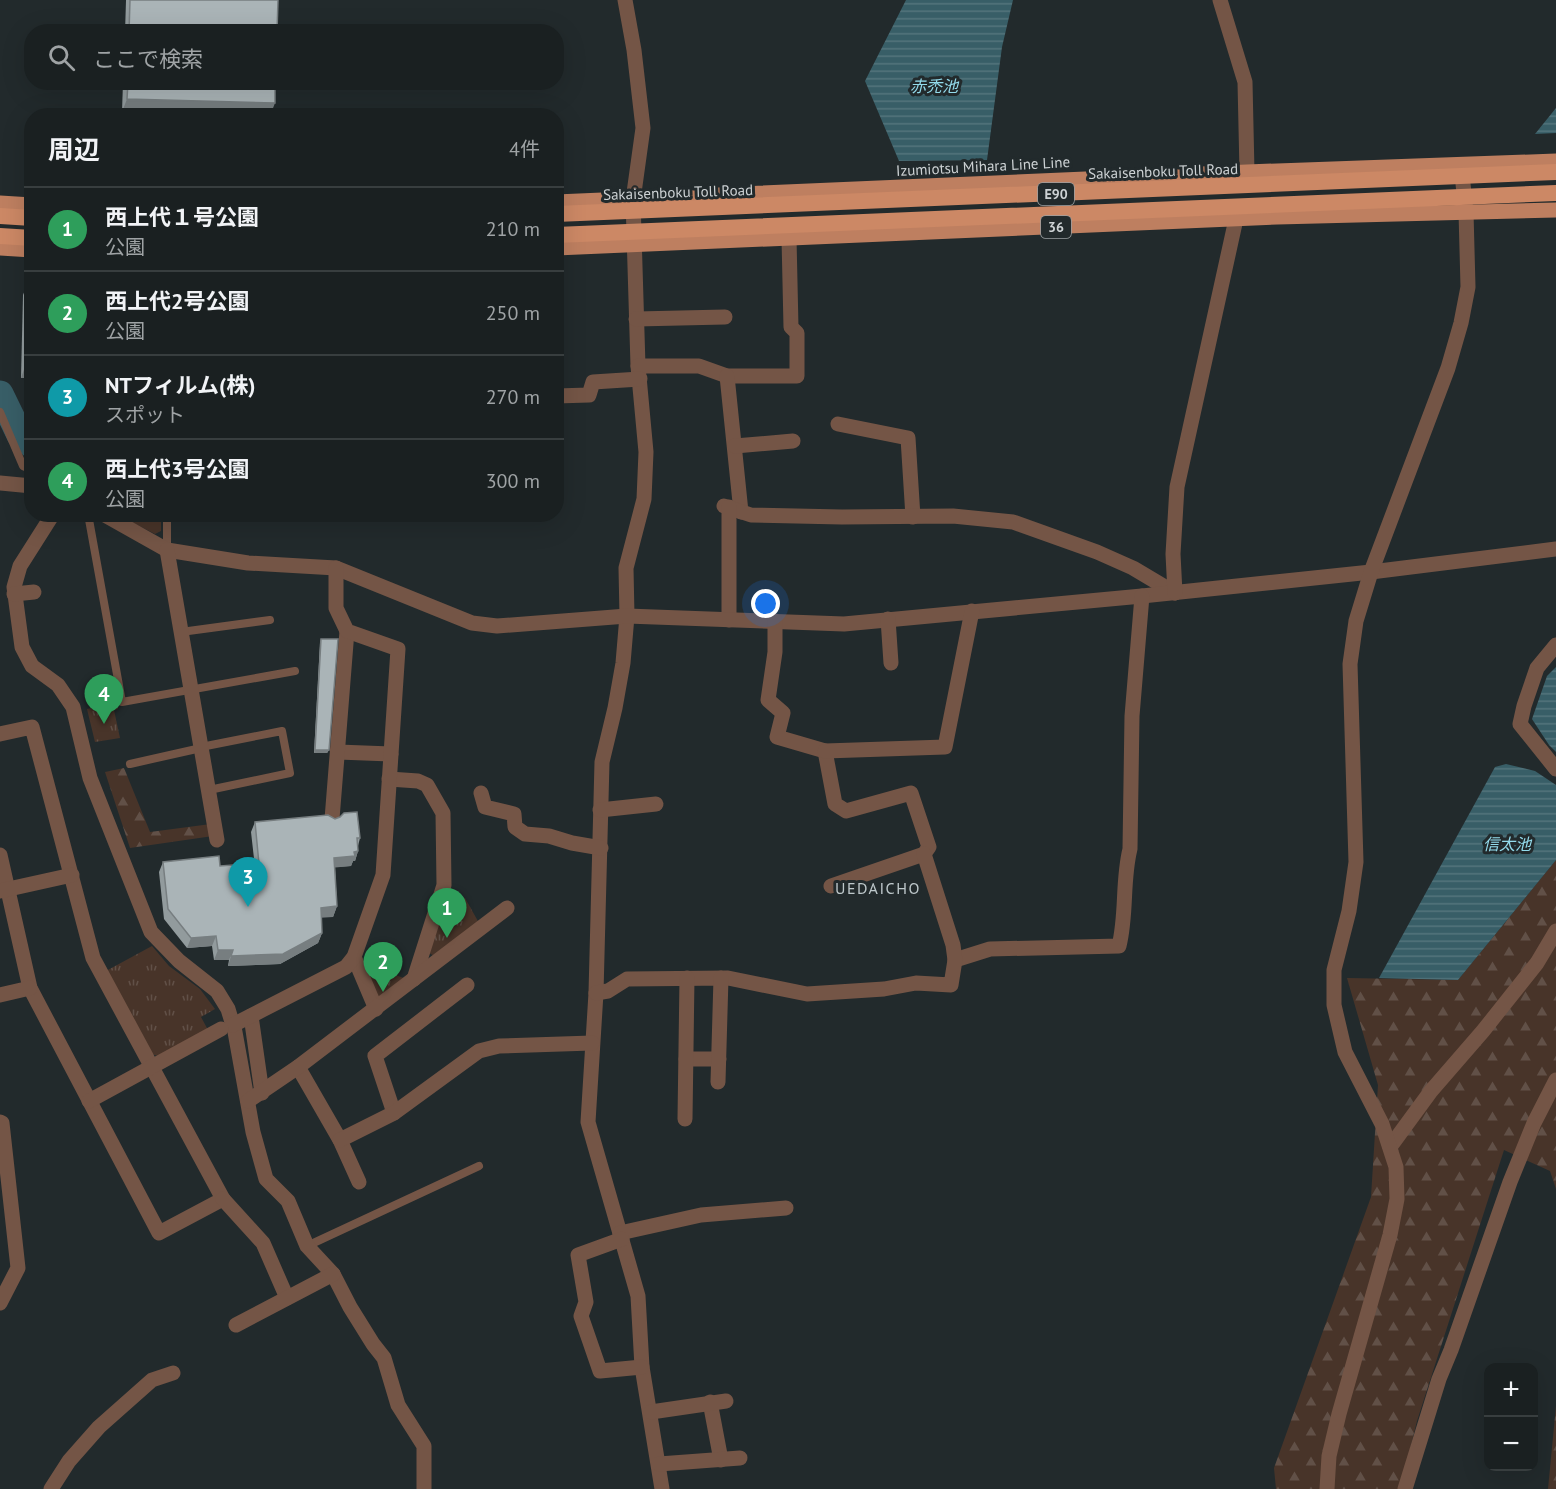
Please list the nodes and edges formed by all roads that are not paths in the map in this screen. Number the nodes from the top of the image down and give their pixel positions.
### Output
1 (624, 0) edge
2 (1220, 0) edge
3 (1556, 161) edge
4 (1461, 165) junction
5 (1247, 172) junction
6 (1556, 172) edge
7 (1556, 193) edge
8 (633, 200) junction
9 (564, 202) edge
10 (0, 203) edge
11 (24, 204) edge
12 (1556, 210) edge
13 (1466, 212) junction
14 (564, 214) edge
15 (0, 216) edge
16 (24, 218) edge
17 (1236, 219) junction
18 (564, 235) edge
19 (0, 236) edge
20 (24, 238) edge
21 (789, 238) junction
22 (635, 245) junction
23 (0, 248) edge
24 (564, 248) edge
25 (24, 250) edge
26 (725, 317) dead end
27 (636, 319) junction
28 (639, 373) junction
29 (727, 376) junction
30 (564, 396) edge
31 (0, 412) edge
32 (838, 424) dead end
33 (793, 441) dead end
34 (735, 446) junction
35 (24, 466) edge
36 (0, 483) edge
37 (24, 485) edge
38 (731, 508) junction
39 (913, 517) junction
40 (48, 522) edge
41 (89, 522) edge
42 (117, 522) edge
43 (167, 522) edge
44 (1556, 549) edge
45 (167, 550) junction
46 (336, 568) junction
47 (1371, 572) junction
48 (34, 591) dead end
49 (1175, 593) junction
50 (14, 594) junction
51 (1142, 596) junction
52 (972, 611) junction
53 (627, 616) junction
54 (888, 619) junction
55 (270, 620) dead end
56 (729, 620) junction
57 (775, 621) junction
58 (347, 631) junction
59 (182, 632) junction
60 (1556, 645) edge
61 (891, 663) dead end
62 (295, 671) dead end
63 (191, 691) junction
64 (0, 734) edge
65 (201, 748) junction
66 (825, 751) junction
67 (338, 752) junction
68 (391, 754) junction
69 (130, 764) dead end
70 (1554, 767) edge
71 (389, 779) junction
72 (209, 790) junction
73 (481, 792) dead end
74 (656, 804) dead end
75 (600, 810) junction
76 (332, 819) edge
77 (217, 840) dead end
78 (601, 848) junction
79 (924, 854) junction
80 (0, 855) edge
81 (72, 875) junction
82 (831, 886) dead end
83 (4, 890) edge
84 (507, 908) dead end
85 (1556, 931) edge
86 (354, 957) junction
87 (955, 960) junction
88 (414, 978) junction
89 (687, 978) junction
90 (721, 978) junction
91 (467, 985) dead end
92 (30, 988) junction
93 (596, 993) junction
94 (0, 995) edge
95 (376, 1009) junction
96 (250, 1016) junction
97 (227, 1027) junction
98 (592, 1043) junction
99 (686, 1059) junction
100 (718, 1059) junction
101 (152, 1066) junction
102 (298, 1067) junction
103 (1556, 1080) edge
104 (718, 1082) dead end
105 (262, 1093) junction
106 (89, 1101) junction
107 (248, 1101) junction
108 (394, 1113) junction
109 (685, 1119) dead end
110 (0, 1122) edge
111 (340, 1140) junction
112 (1390, 1147) junction
113 (479, 1166) dead end
114 (359, 1182) dead end
115 (223, 1199) junction
116 (786, 1208) dead end
117 (621, 1236) junction
118 (307, 1246) junction
119 (333, 1275) junction
120 (287, 1298) junction
121 (0, 1303) edge
122 (236, 1325) dead end
123 (642, 1367) junction
124 (173, 1373) dead end
125 (726, 1401) dead end
126 (710, 1402) junction
127 (651, 1412) junction
128 (740, 1458) dead end
129 (721, 1460) junction
130 (659, 1464) junction
131 (51, 1489) edge
132 (424, 1489) edge
133 (662, 1489) edge
134 (1327, 1489) edge
135 (1405, 1489) edge

1 - 8 street
2 - 5 street
3 - 4 main road, Izumiotsu Mihara Line Line
4 - 5 main road, Izumiotsu Mihara Line Line
4 - 13 street
5 - 8 main road, Izumiotsu Mihara Line Line
6 - 14 highway, Sakaisenboku Toll Road / E90, bridge
7 - 18 highway, E90, bridge
8 - 9 main road, Izumiotsu Mihara Line Line
8 - 22 street
10 - 11 main road
12 - 13 main road, 36
13 - 17 main road, 36
13 - 47 street
15 - 16 highway
17 - 21 main road, 36
17 - 49 street
19 - 20 highway
21 - 22 main road, 36
21 - 29 street
22 - 24 main road, 36
22 - 27 street
23 - 25 main road
26 - 27 street
27 - 28 street
28 - 29 street
28 - 30 street
28 - 53 street
29 - 34 street
31 - 35 lane
32 - 39 street
33 - 34 street
34 - 38 street
36 - 37 street
38 - 39 street
38 - 56 street
39 - 49 street
40 - 50 street
41 - 63 lane
42 - 45 street
43 - 45 lane
44 - 47 street
45 - 46 street
45 - 59 street
46 - 53 street
46 - 58 street
47 - 49 street
47 - 112 street
48 - 50 street
49 - 51 street
50 - 97 street
51 - 52 street
51 - 87 street
52 - 54 street
52 - 66 street
53 - 56 street
53 - 75 street
54 - 57 street
54 - 61 street
55 - 59 lane
56 - 57 street
57 - 66 street
58 - 67 street
58 - 68 street
59 - 63 street
60 - 70 street
62 - 63 lane
63 - 65 street
64 - 81 street
65 - 69 lane
65 - 72 street
65 - 72 lane
66 - 79 street
67 - 68 street
67 - 76 street
68 - 71 street
71 - 86 street
71 - 88 street
72 - 77 street
73 - 78 street
74 - 75 street
75 - 78 street
78 - 93 street
79 - 82 street
79 - 87 street
80 - 83 street
81 - 83 street
81 - 101 street
83 - 92 street
84 - 88 street
85 - 112 street
86 - 95 street
86 - 96 street
87 - 90 street
88 - 95 street
89 - 90 street
89 - 93 street
89 - 99 street
90 - 100 street
91 - 108 street
92 - 94 street
92 - 106 street
93 - 98 street
95 - 102 street
96 - 97 street
96 - 105 street
97 - 101 street
97 - 107 street
98 - 108 street
98 - 117 street
99 - 100 street
99 - 109 street
100 - 104 street
101 - 106 street
101 - 115 street
102 - 105 street
102 - 111 street
103 - 135 street
105 - 107 street
106 - 115 street
107 - 118 street
108 - 111 street
110 - 121 street
111 - 114 street
112 - 134 street
113 - 118 lane
115 - 120 street
116 - 117 street
117 - 123 street
117 - 123 street
118 - 119 street
119 - 120 street
119 - 132 street
120 - 122 street
123 - 127 street
124 - 131 street
125 - 126 street
126 - 127 street
126 - 129 street
127 - 130 street
128 - 129 street
129 - 130 street
130 - 133 street

